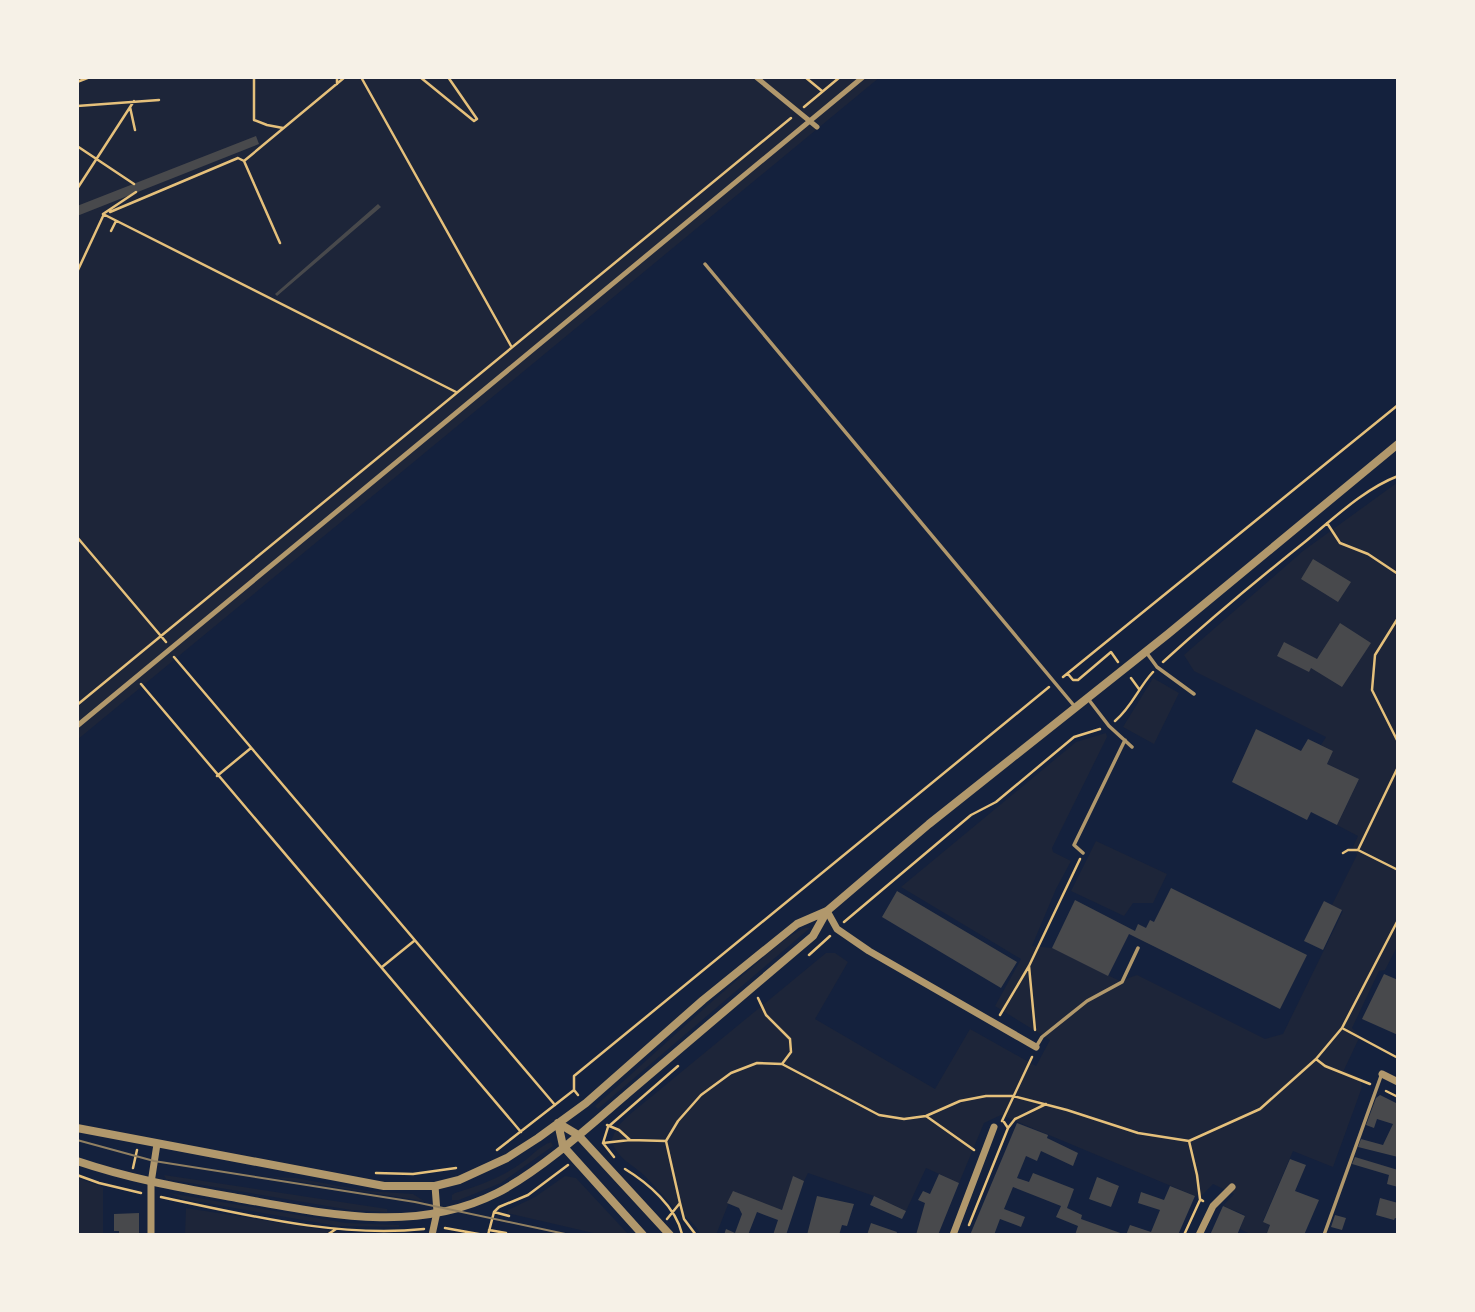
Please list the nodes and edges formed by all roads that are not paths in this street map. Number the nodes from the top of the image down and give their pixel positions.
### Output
1 (756, 77) edge
2 (863, 77) edge
3 (810, 121) junction
4 (817, 127) dead end
5 (705, 264) dead end
6 (1396, 448) edge
7 (1146, 651) junction
8 (1194, 694) dead end
9 (1088, 698) junction
10 (1076, 708) junction
11 (77, 726) edge
12 (1125, 740) junction
13 (1132, 747) dead end
14 (1083, 853) road end
15 (827, 911) junction
16 (1138, 948) dead end
17 (1036, 1047) joint
18 (1382, 1074) joint
19 (1398, 1082) edge
20 (558, 1123) junction
21 (995, 1127) road end
22 (77, 1128) edge
23 (578, 1135) junction
24 (157, 1144) junction
25 (563, 1146) junction
26 (77, 1161) edge
27 (151, 1183) junction
28 (435, 1185) junction
29 (1232, 1187) dead end
30 (436, 1212) junction
31 (433, 1231) edge
32 (151, 1235) edge
33 (643, 1235) edge
34 (670, 1235) edge
35 (953, 1235) edge
36 (1199, 1235) edge
37 (1324, 1235) edge

1 - 3 street
2 - 3 street
3 - 4 street
3 - 11 street
5 - 10 lane
6 - 7 street
7 - 8 lane
7 - 9 street
9 - 10 street
9 - 12 lane
10 - 15 street
12 - 13 lane
12 - 14 lane
15 - 17 street
15 - 20 street
15 - 23 street
16 - 17 lane
18 - 19 street
18 - 37 lane
20 - 23 street
20 - 25 street
20 - 28 street
21 - 35 street
22 - 24 street
23 - 25 street
23 - 34 street
24 - 27 street
24 - 28 street
25 - 30 street
25 - 33 street
26 - 27 street
27 - 30 street
27 - 32 street
28 - 30 street
29 - 36 street
30 - 31 street

